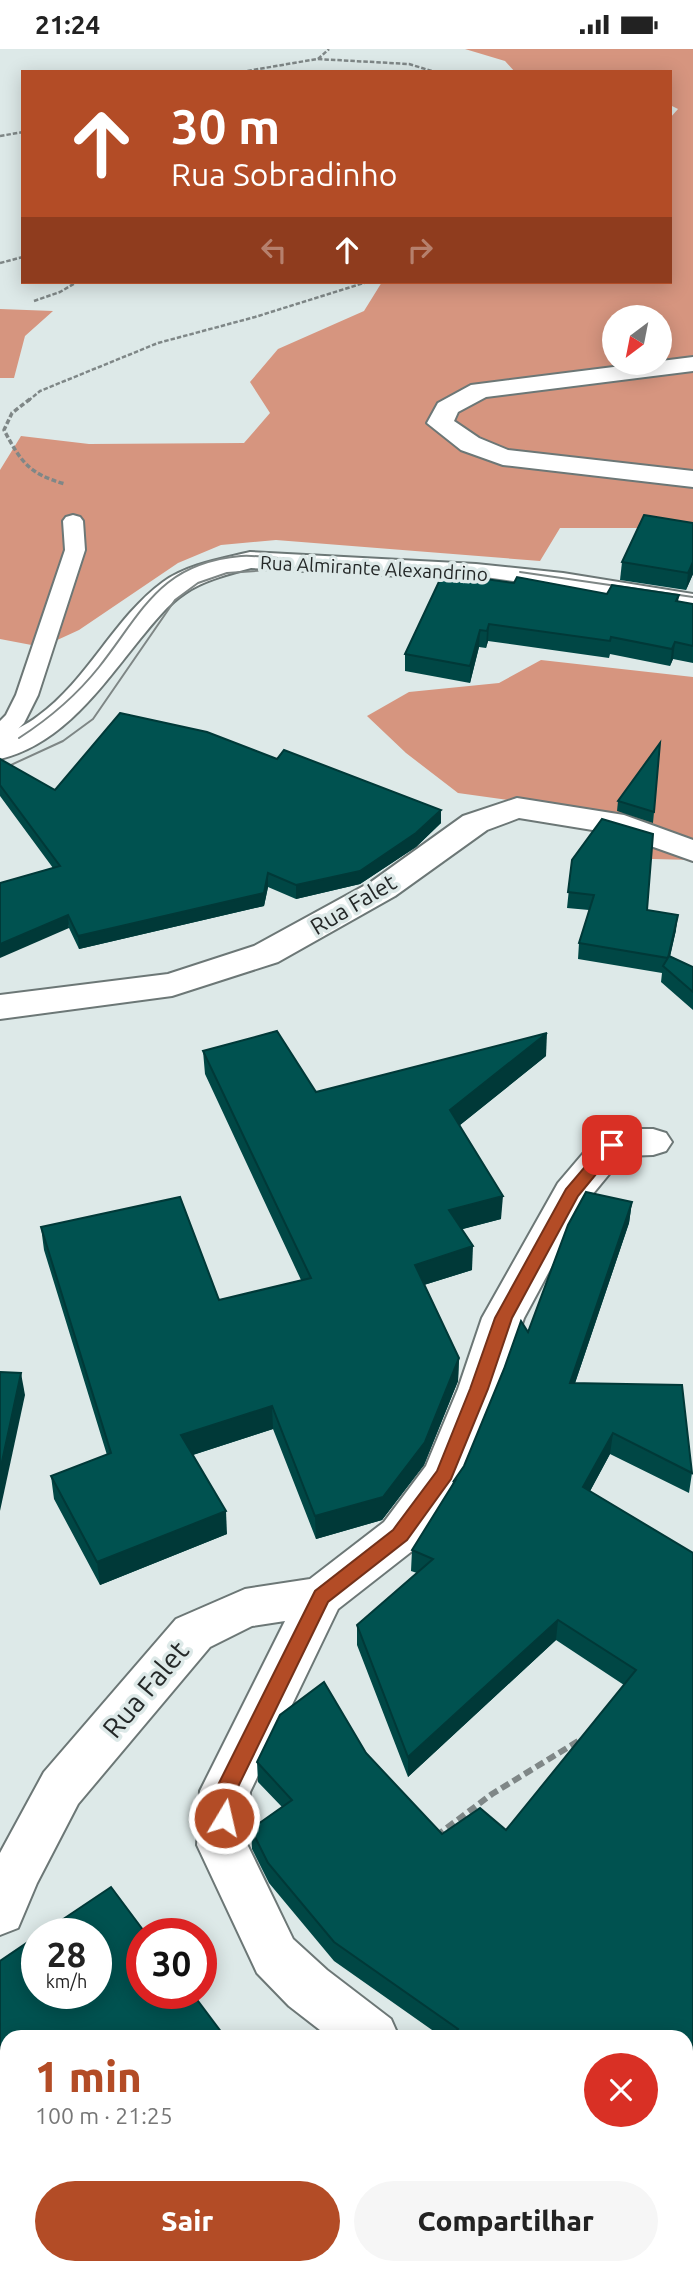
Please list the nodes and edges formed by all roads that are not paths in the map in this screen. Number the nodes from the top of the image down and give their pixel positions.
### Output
1 (693, 364) edge
2 (693, 479) edge
3 (73, 521) dead end
4 (693, 603) edge
5 (0, 734) edge
6 (0, 750) edge
7 (693, 851) edge
8 (0, 1007) edge
9 (653, 1142) dead end
10 (321, 1596) junction
11 (0, 1911) edge
12 (363, 2030) edge

1 - 2 street
3 - 5 lane
4 - 6 street, Rua Almirante Alexandrino
7 - 8 street, Rua Falet
9 - 10 street
10 - 11 street, Rua Falet
10 - 12 street

